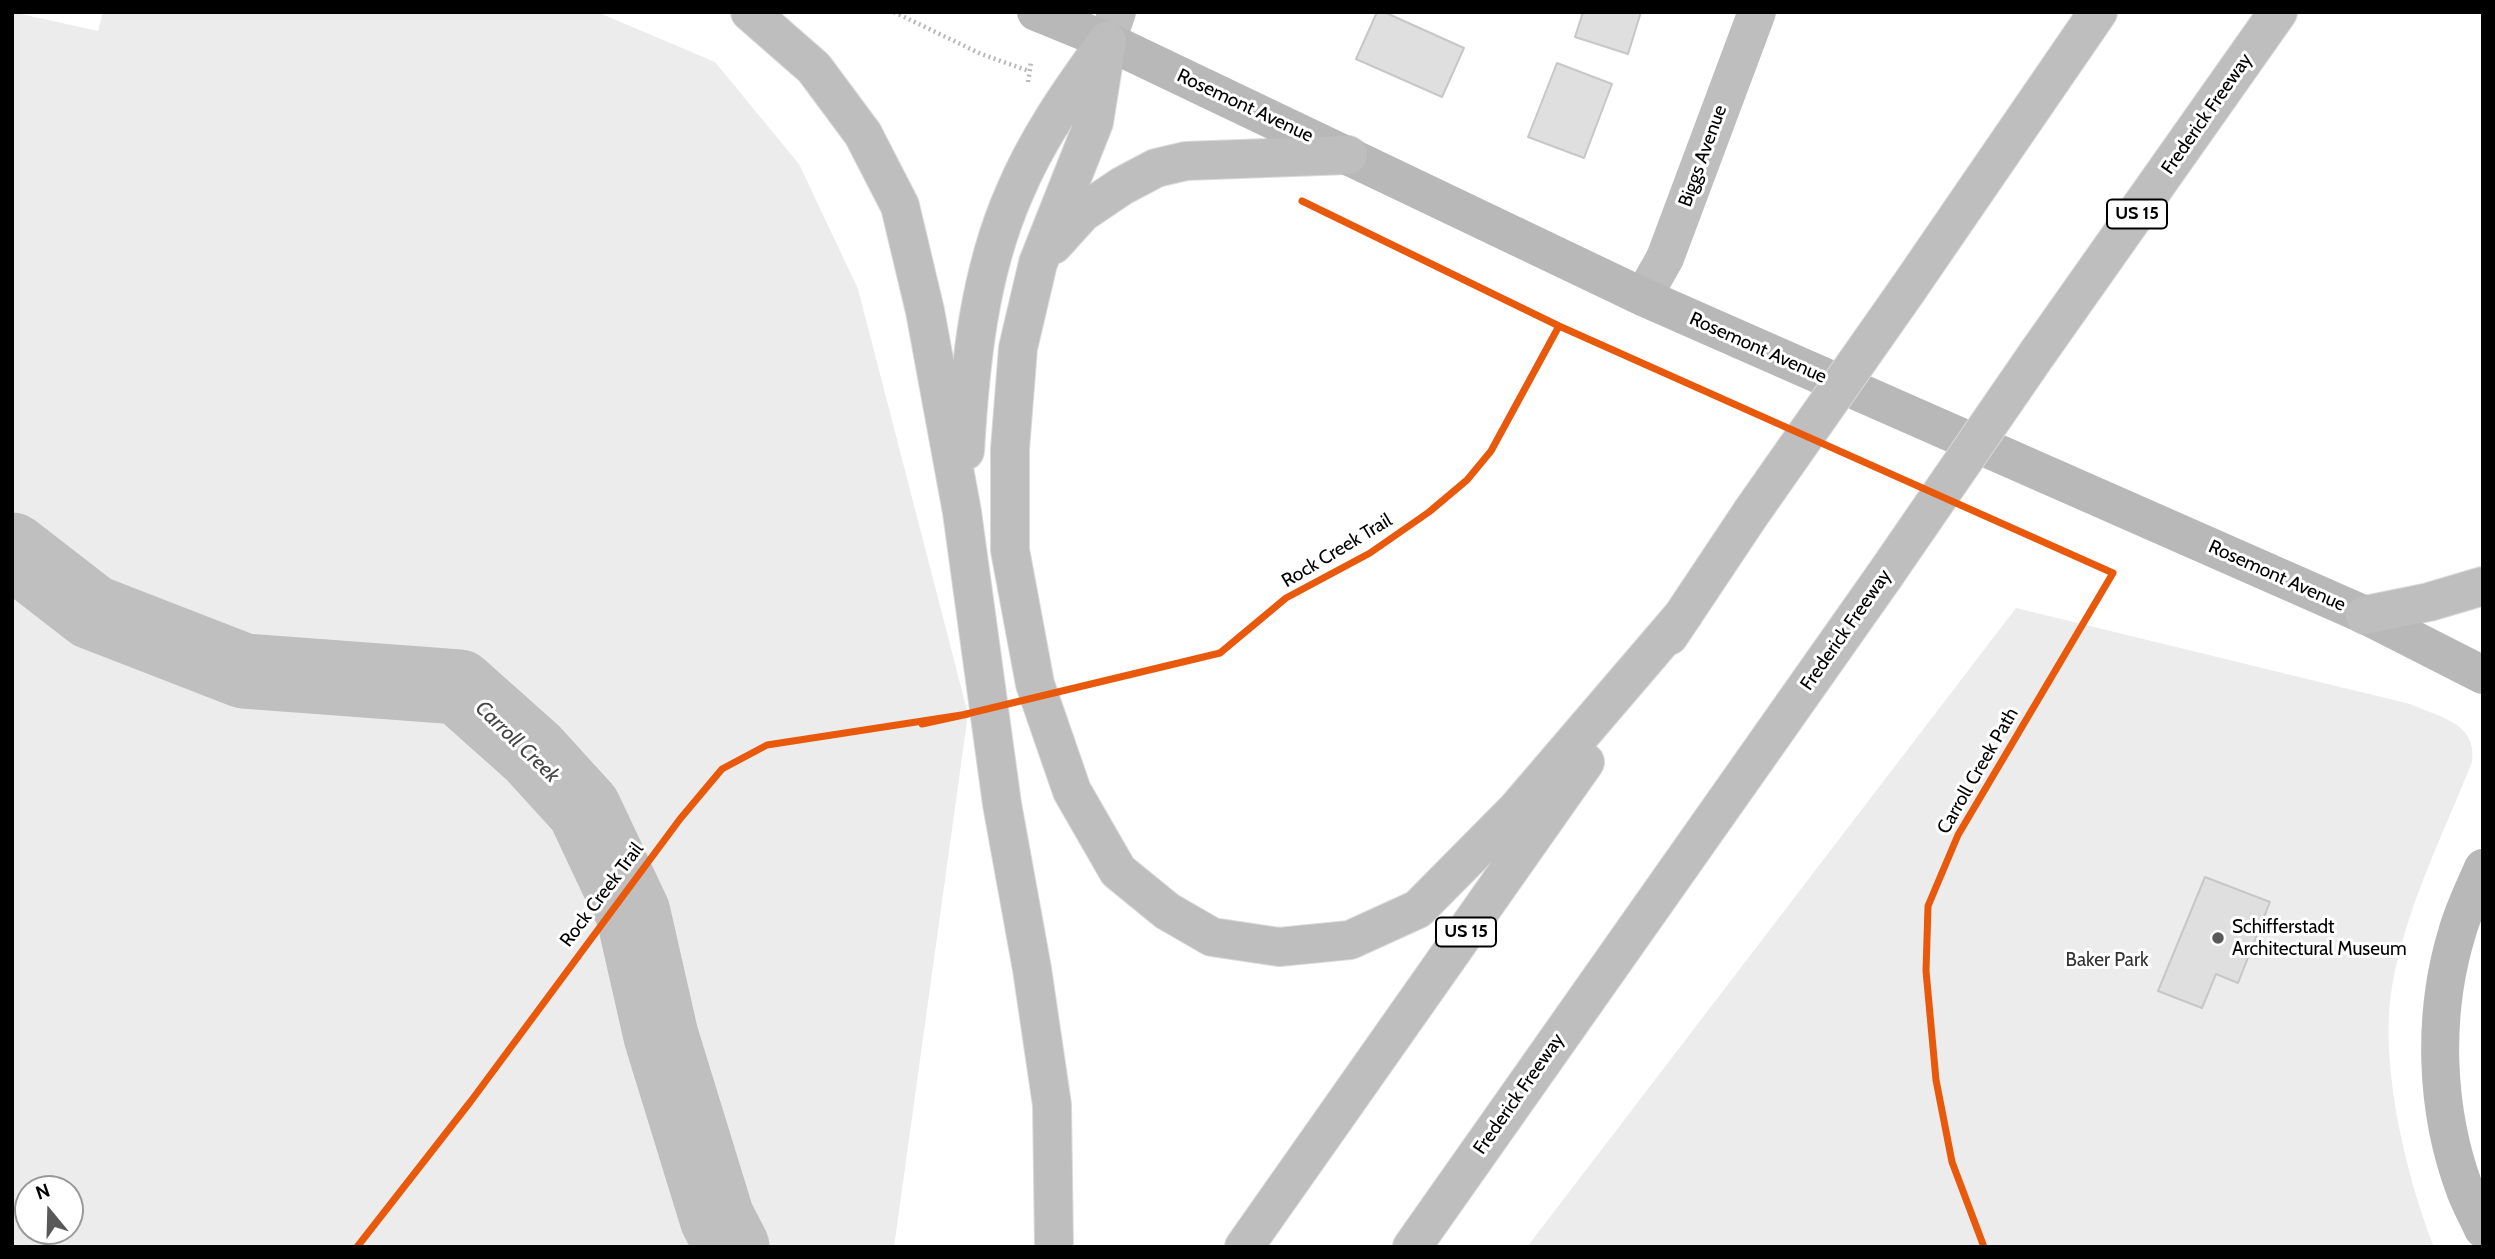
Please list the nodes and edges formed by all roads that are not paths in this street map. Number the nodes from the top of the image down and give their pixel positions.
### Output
1 (750, 12) edge
2 (1036, 12) edge
3 (1757, 12) edge
4 (2098, 12) edge
5 (2278, 12) edge
6 (2298, 12) edge
7 (1112, 27) edge
8 (2236, 75) junction
9 (1348, 155) junction
10 (1038, 262) junction
11 (1643, 297) junction
12 (962, 512) junction
13 (2483, 586) edge
14 (1684, 614) junction
15 (2365, 615) junction
16 (2483, 675) edge
17 (2483, 868) edge
18 (2483, 1229) edge
19 (1054, 1247) edge
20 (1244, 1247) edge
21 (1412, 1247) edge

1 - 12 main road
2 - 7 main road, Rosemont Avenue
3 - 11 main road, Biggs Avenue
4 - 14 main road, US 15, bridge
5 - 8 main road, Frederick Freeway / US 15
6 - 8 main road
7 - 9 main road, Rosemont Avenue
7 - 10 main road
7 - 12 main road
8 - 21 main road, Frederick Freeway / US 15, bridge
9 - 10 main road
9 - 11 main road, Rosemont Avenue
10 - 14 main road
11 - 15 main road, Rosemont Avenue
12 - 19 main road
13 - 15 main road
14 - 20 main road, US 15
15 - 16 main road, Rosemont Avenue
17 - 18 main road

